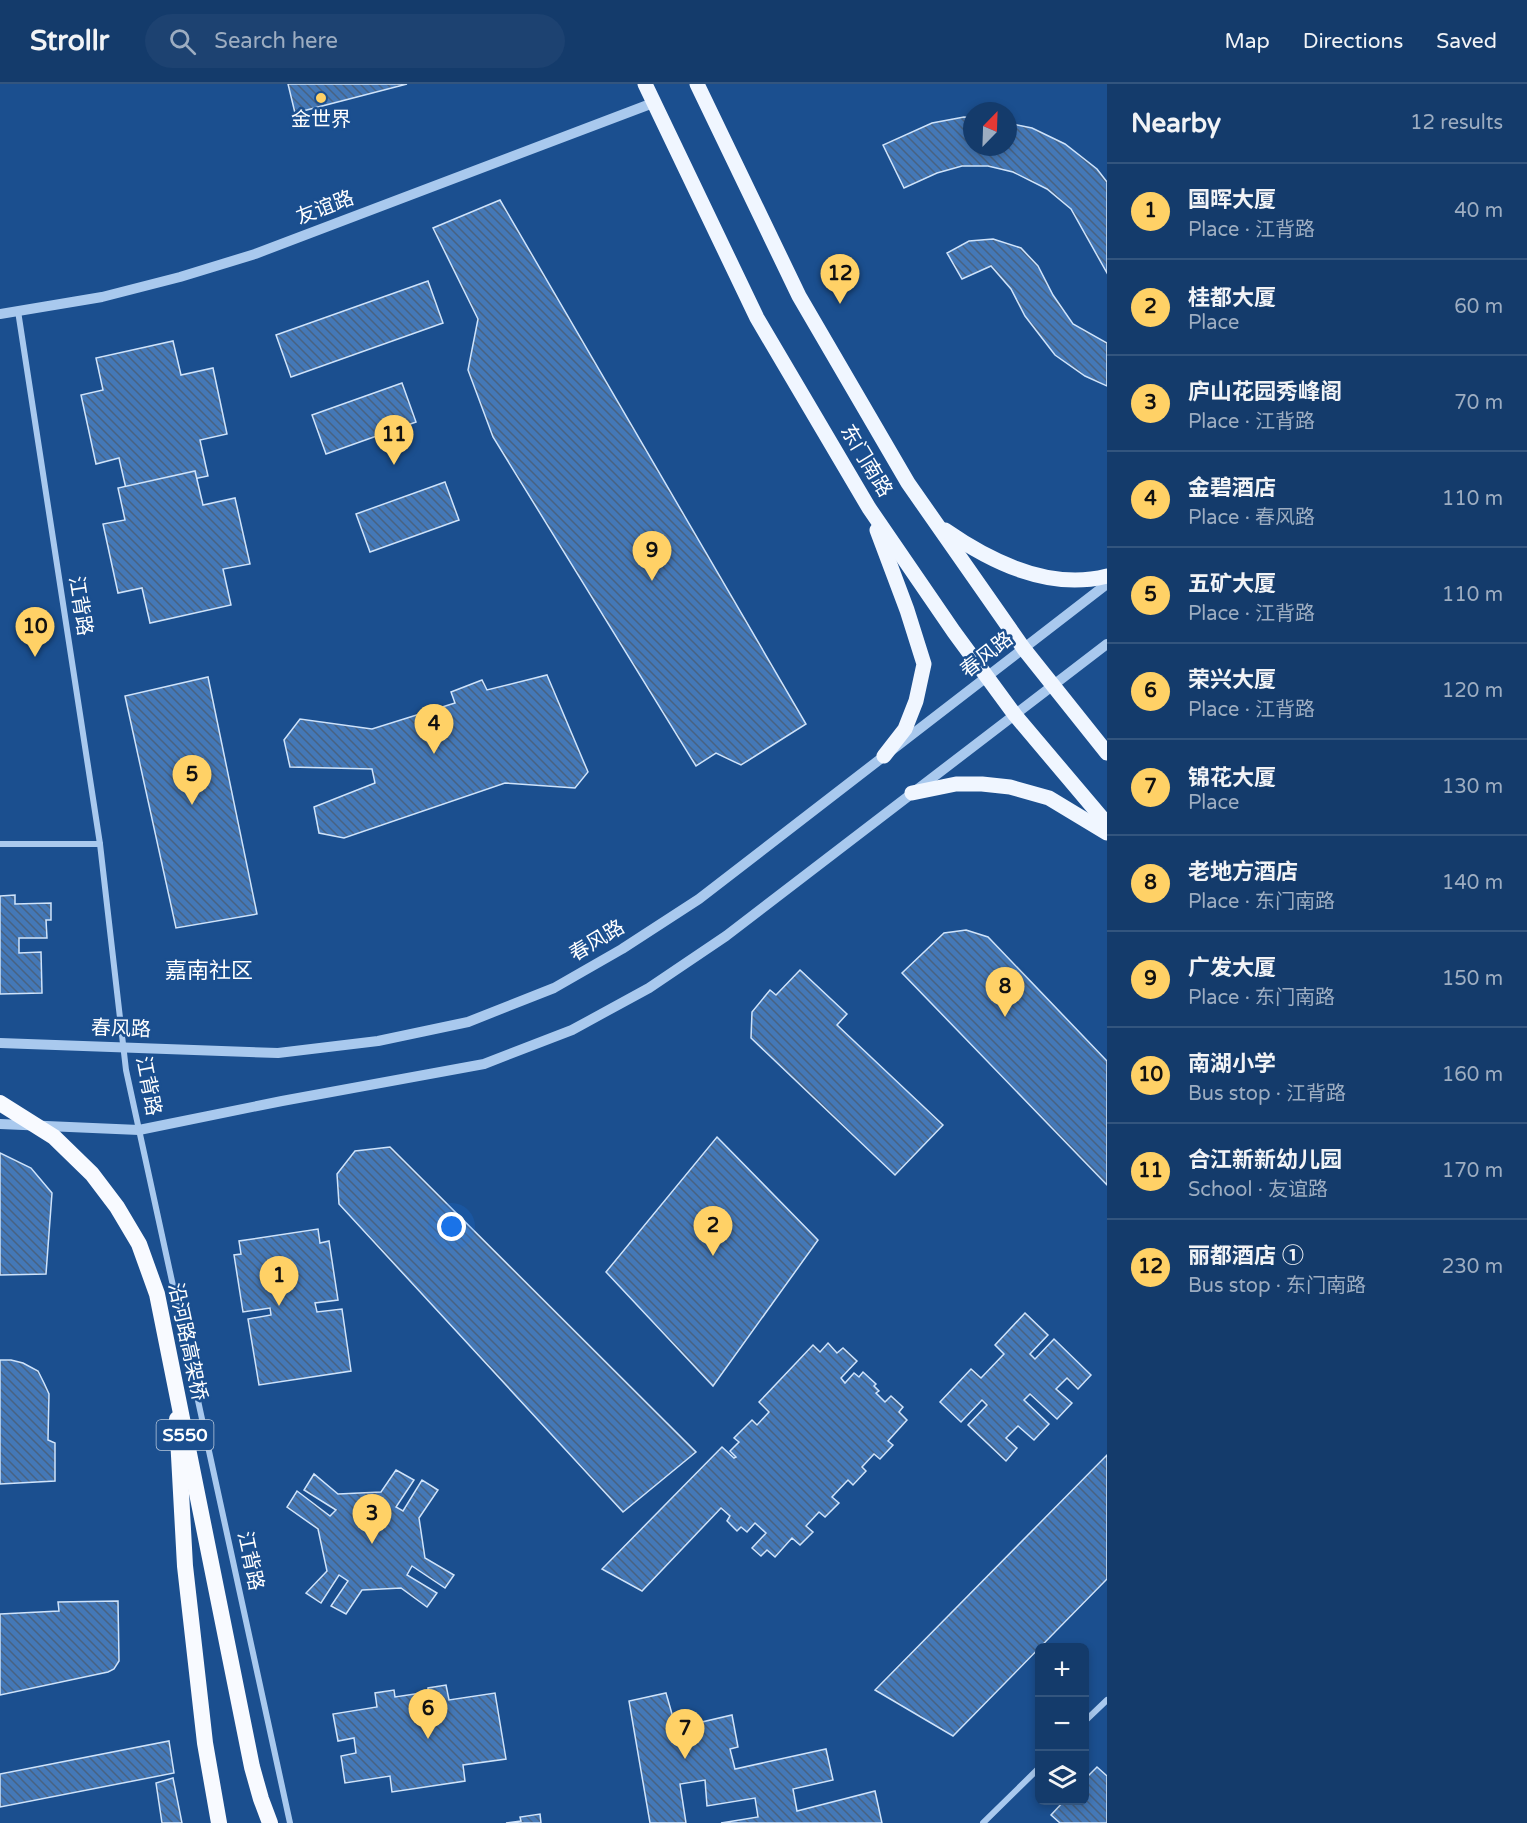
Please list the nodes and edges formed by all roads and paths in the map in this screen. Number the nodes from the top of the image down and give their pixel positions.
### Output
1 (645, 84) edge
2 (697, 84) edge
3 (653, 103) junction
4 (18, 311) junction
5 (0, 314) edge
6 (869, 508) junction
7 (937, 525) junction
8 (1107, 576) edge
9 (1107, 584) edge
10 (1107, 644) edge
11 (1024, 649) junction
12 (987, 677) junction
13 (1052, 686) junction
14 (1015, 715) junction
15 (1107, 753) edge
16 (884, 756) junction
17 (912, 794) junction
18 (1107, 824) edge
19 (1107, 833) edge
20 (0, 844) edge
21 (100, 844) junction
22 (0, 1043) edge
23 (124, 1047) junction
24 (0, 1103) edge
25 (0, 1124) edge
26 (139, 1130) junction
27 (172, 1369) junction
28 (1107, 1700) edge
29 (1089, 1717) edge
30 (1035, 1772) edge
31 (219, 1823) edge
32 (270, 1823) edge
33 (290, 1823) edge
34 (983, 1823) edge

1 - 3 main road, 东门南路
2 - 7 main road, 东门南路
3 - 4 street, 友谊路
3 - 6 main road, 东门南路
4 - 5 street, 友谊路
4 - 21 street, 江背路
6 - 12 main road, 东门南路
6 - 16 main road
7 - 8 main road
7 - 11 main road, 东门南路
9 - 11 street, 春风路
10 - 13 street
11 - 12 street, 春风路
11 - 13 main road, 东门南路
12 - 14 main road, 东门南路
12 - 16 street, 春风路
13 - 14 street
13 - 15 main road, 东门南路
14 - 17 street
14 - 18 main road, 东门南路
16 - 23 street, 春风路
17 - 19 main road
17 - 26 street
20 - 21 street
21 - 23 street, 江背路
22 - 23 street, 春风路
23 - 26 street, 江背路
24 - 27 highway, 沿河路高架桥 / S550, bridge
25 - 26 street
26 - 33 street, 江背路
27 - 31 highway, bridge
27 - 32 highway, 沿河路高架桥 / S550, bridge
28 - 29 street
30 - 34 street

